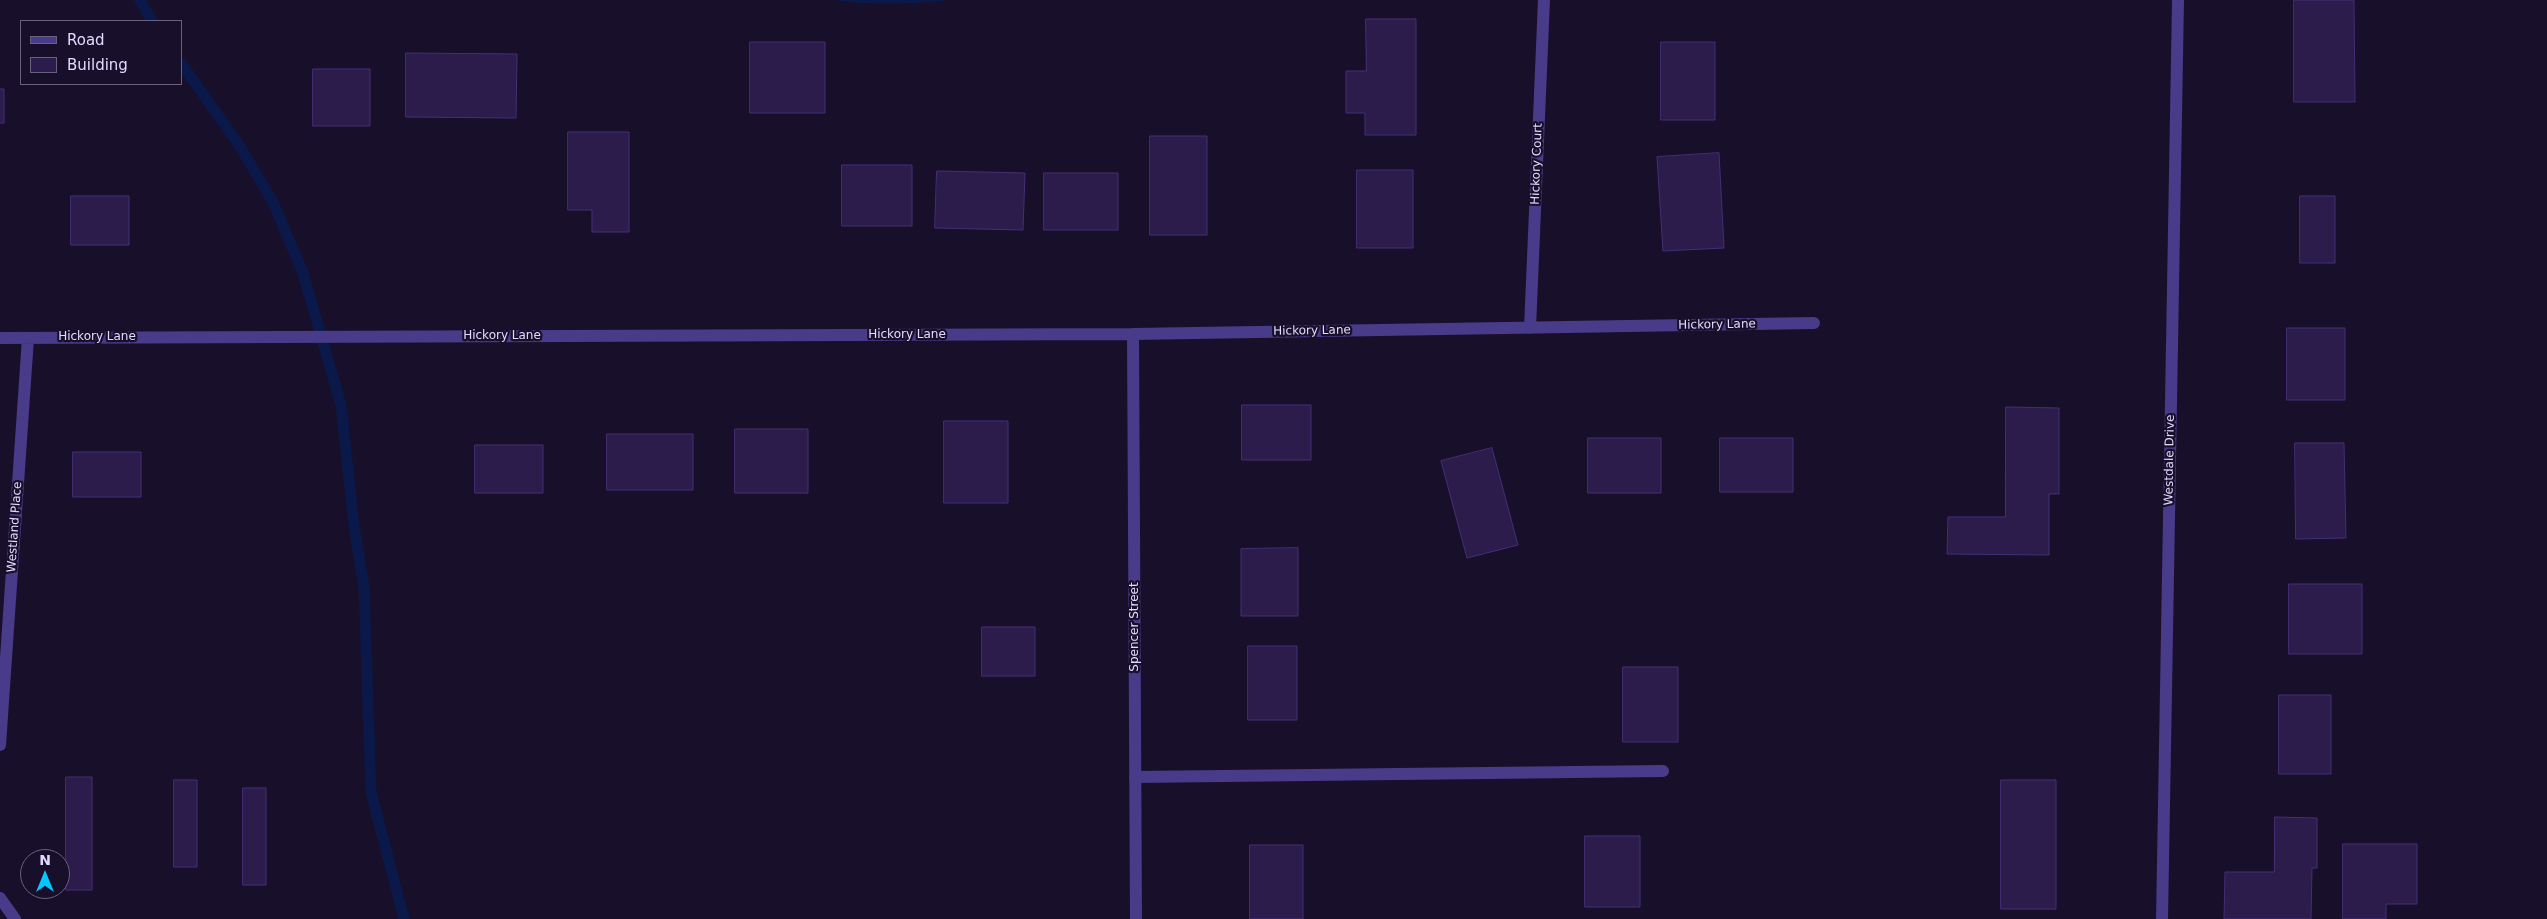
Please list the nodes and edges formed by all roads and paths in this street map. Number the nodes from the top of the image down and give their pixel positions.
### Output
1 (1544, 0) edge
2 (2178, 0) edge
3 (1814, 323) dead end
4 (1530, 328) junction
5 (1133, 334) junction
6 (0, 338) edge
7 (28, 338) junction
8 (0, 745) edge
9 (1663, 771) dead end
10 (1136, 777) junction
11 (0, 898) edge
12 (14, 919) edge
13 (1136, 919) edge
14 (2162, 919) edge

1 - 4 street, Hickory Court
2 - 14 street, Westdale Drive
3 - 4 street, Hickory Lane
4 - 5 street, Hickory Lane
5 - 7 street, Hickory Lane
5 - 10 street, Spencer Street
6 - 7 street, Hickory Lane
7 - 8 street, Westland Place
9 - 10 street
10 - 13 street, Spencer Street
11 - 12 street

